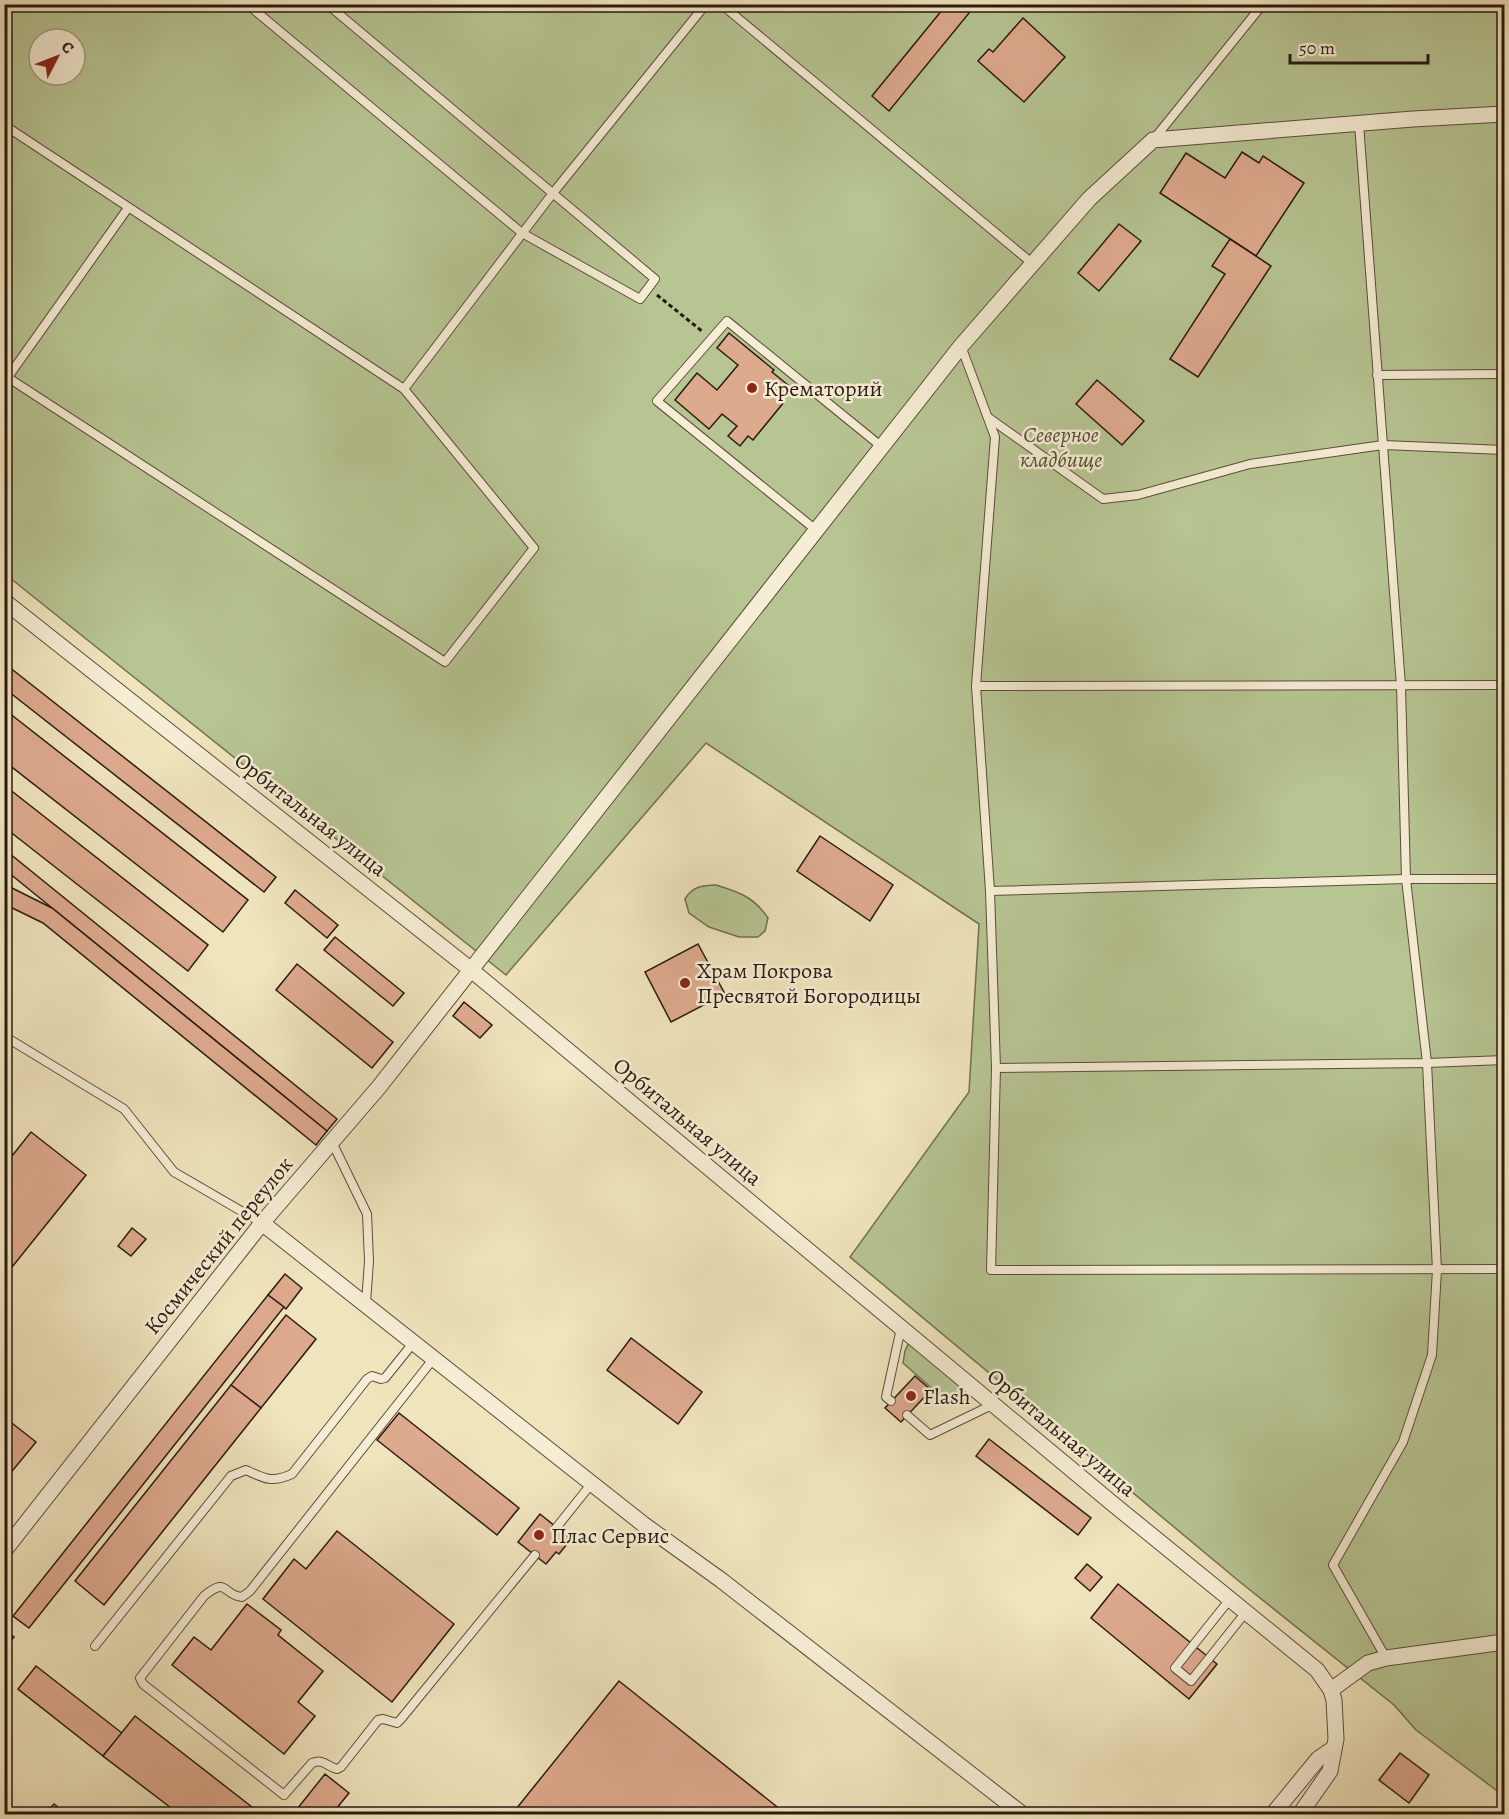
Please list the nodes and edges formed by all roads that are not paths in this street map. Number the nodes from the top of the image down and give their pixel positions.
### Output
1 (248, 4) edge
2 (327, 4) edge
3 (706, 4) edge
4 (721, 4) edge
5 (1263, 4) edge
6 (1504, 114) edge
7 (1359, 124) junction
8 (4, 125) edge
9 (1153, 140) junction
10 (553, 194) junction
11 (128, 208) junction
12 (522, 233) junction
13 (1033, 264) junction
14 (961, 346) junction
15 (1504, 374) edge
16 (1377, 375) junction
17 (6, 376) edge
18 (404, 389) junction
19 (988, 417) junction
20 (1383, 445) junction
21 (882, 447) junction
22 (1504, 450) edge
23 (816, 530) junction
24 (4, 601) edge
25 (1504, 685) edge
26 (976, 686) junction
27 (1401, 686) junction
28 (1406, 879) junction
29 (1504, 879) edge
30 (990, 891) junction
31 (470, 969) junction
32 (4, 1036) edge
33 (1504, 1060) edge
34 (1427, 1063) junction
35 (996, 1068) junction
36 (332, 1142) junction
37 (262, 1222) junction
38 (1504, 1269) edge
39 (1437, 1270) junction
40 (366, 1303) junction
41 (902, 1328) junction
42 (414, 1342) junction
43 (434, 1358) junction
44 (891, 1401) dead end
45 (994, 1404) junction
46 (907, 1415) dead end
47 (592, 1484) junction
48 (556, 1528) dead end
49 (4, 1551) edge
50 (535, 1555) dead end
51 (1230, 1599) junction
52 (1246, 1612) junction
53 (1504, 1642) edge
54 (95, 1646) dead end
55 (1386, 1658) junction
56 (1331, 1690) junction
57 (1334, 1748) junction
58 (1022, 1815) edge
59 (1273, 1815) edge
60 (1299, 1815) edge

1 - 12 lane
2 - 10 lane
3 - 10 lane
4 - 13 lane
5 - 9 lane
6 - 7 street
7 - 9 street
7 - 16 lane
8 - 11 lane
9 - 13 street, Космический переулок
10 - 12 lane
10 - 12 lane
11 - 17 lane
11 - 18 lane
12 - 18 lane
13 - 14 street, Космический переулок
14 - 19 lane
14 - 21 street, Космический переулок
15 - 16 lane
16 - 20 lane
17 - 18 lane
19 - 20 lane
19 - 26 lane
20 - 22 lane
20 - 27 lane
21 - 23 street, Космический переулок
21 - 23 lane
23 - 31 street, Космический переулок
24 - 31 street, Орбитальная улица
25 - 27 lane
26 - 27 lane
26 - 30 lane
27 - 28 lane
28 - 29 lane
28 - 30 lane
28 - 34 lane
30 - 35 lane
31 - 36 street, Космический переулок
31 - 41 street, Орбитальная улица
32 - 37 lane
33 - 34 lane
34 - 35 lane
34 - 39 lane
35 - 39 lane
36 - 37 street, Космический переулок
36 - 40 lane
37 - 40 street
37 - 49 street, Космический переулок
38 - 39 lane
39 - 55 lane
40 - 42 street
41 - 44 lane
41 - 45 street, Орбитальная улица
42 - 43 street
42 - 54 lane
43 - 47 street
43 - 50 lane
45 - 46 lane
45 - 51 street, Орбитальная улица
47 - 48 lane
47 - 58 street
51 - 52 street, Орбитальная улица
51 - 52 lane
52 - 56 street, Орбитальная улица
53 - 55 street
55 - 56 street
56 - 57 street
57 - 59 street
57 - 60 street

